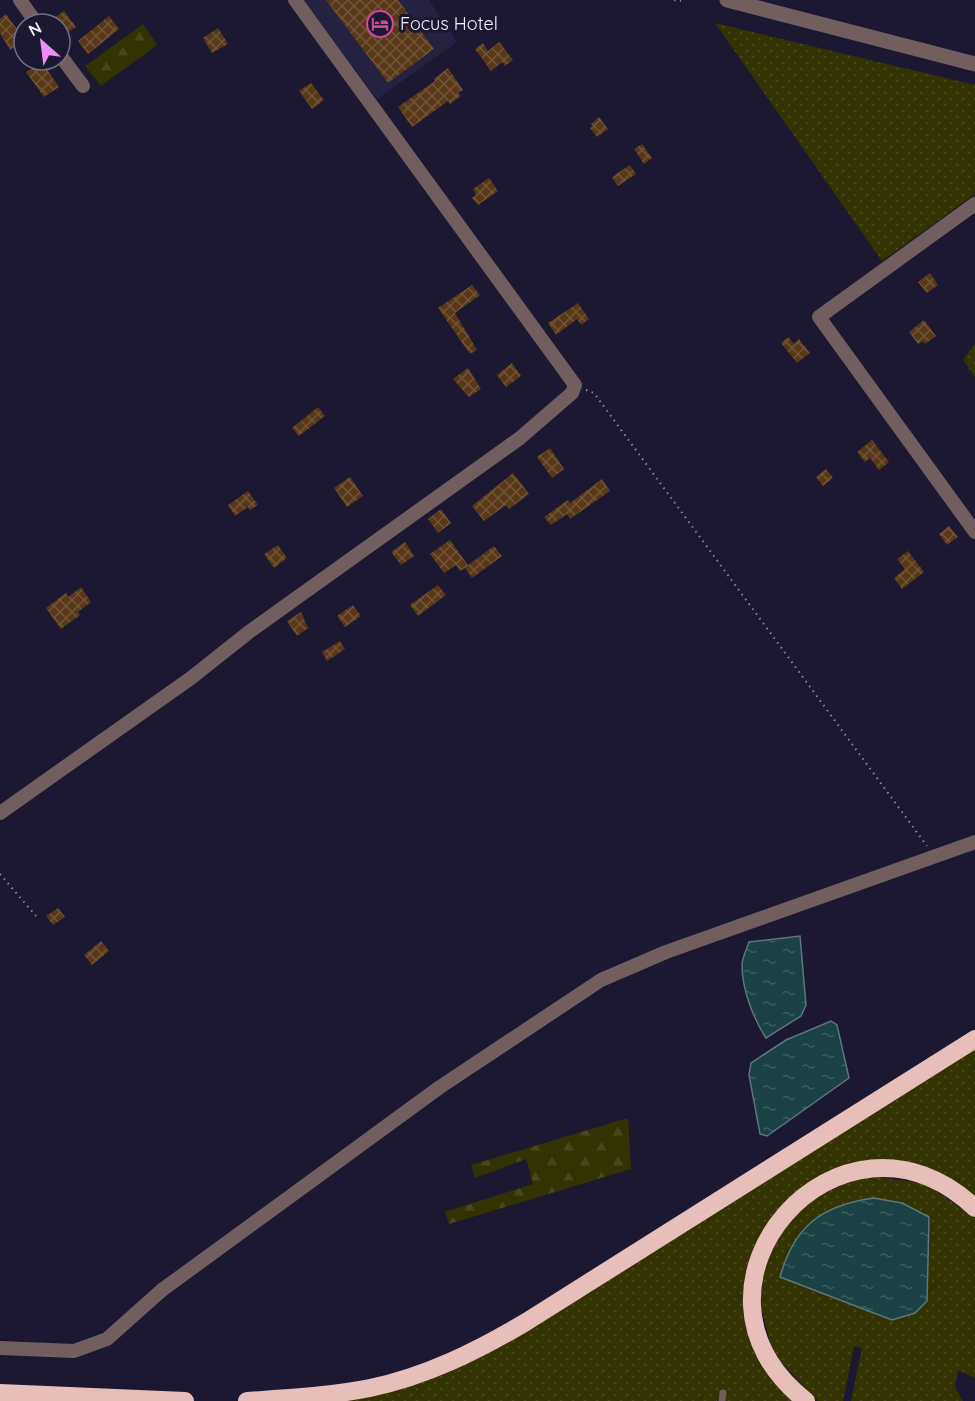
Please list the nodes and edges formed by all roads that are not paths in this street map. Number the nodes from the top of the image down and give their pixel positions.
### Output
1 (295, 0) edge
2 (727, 0) edge
3 (975, 64) edge
4 (72, 71) edge
5 (83, 86) dead end
6 (975, 204) edge
7 (975, 532) edge
8 (0, 813) edge
9 (975, 842) edge
10 (975, 1039) edge
11 (975, 1208) edge
12 (0, 1348) edge
13 (0, 1393) edge
14 (185, 1401) edge
15 (247, 1401) edge
16 (806, 1401) edge

1 - 8 street
2 - 3 street
4 - 5 street
6 - 7 street
9 - 12 street
10 - 15 highway
11 - 16 highway
13 - 14 highway

